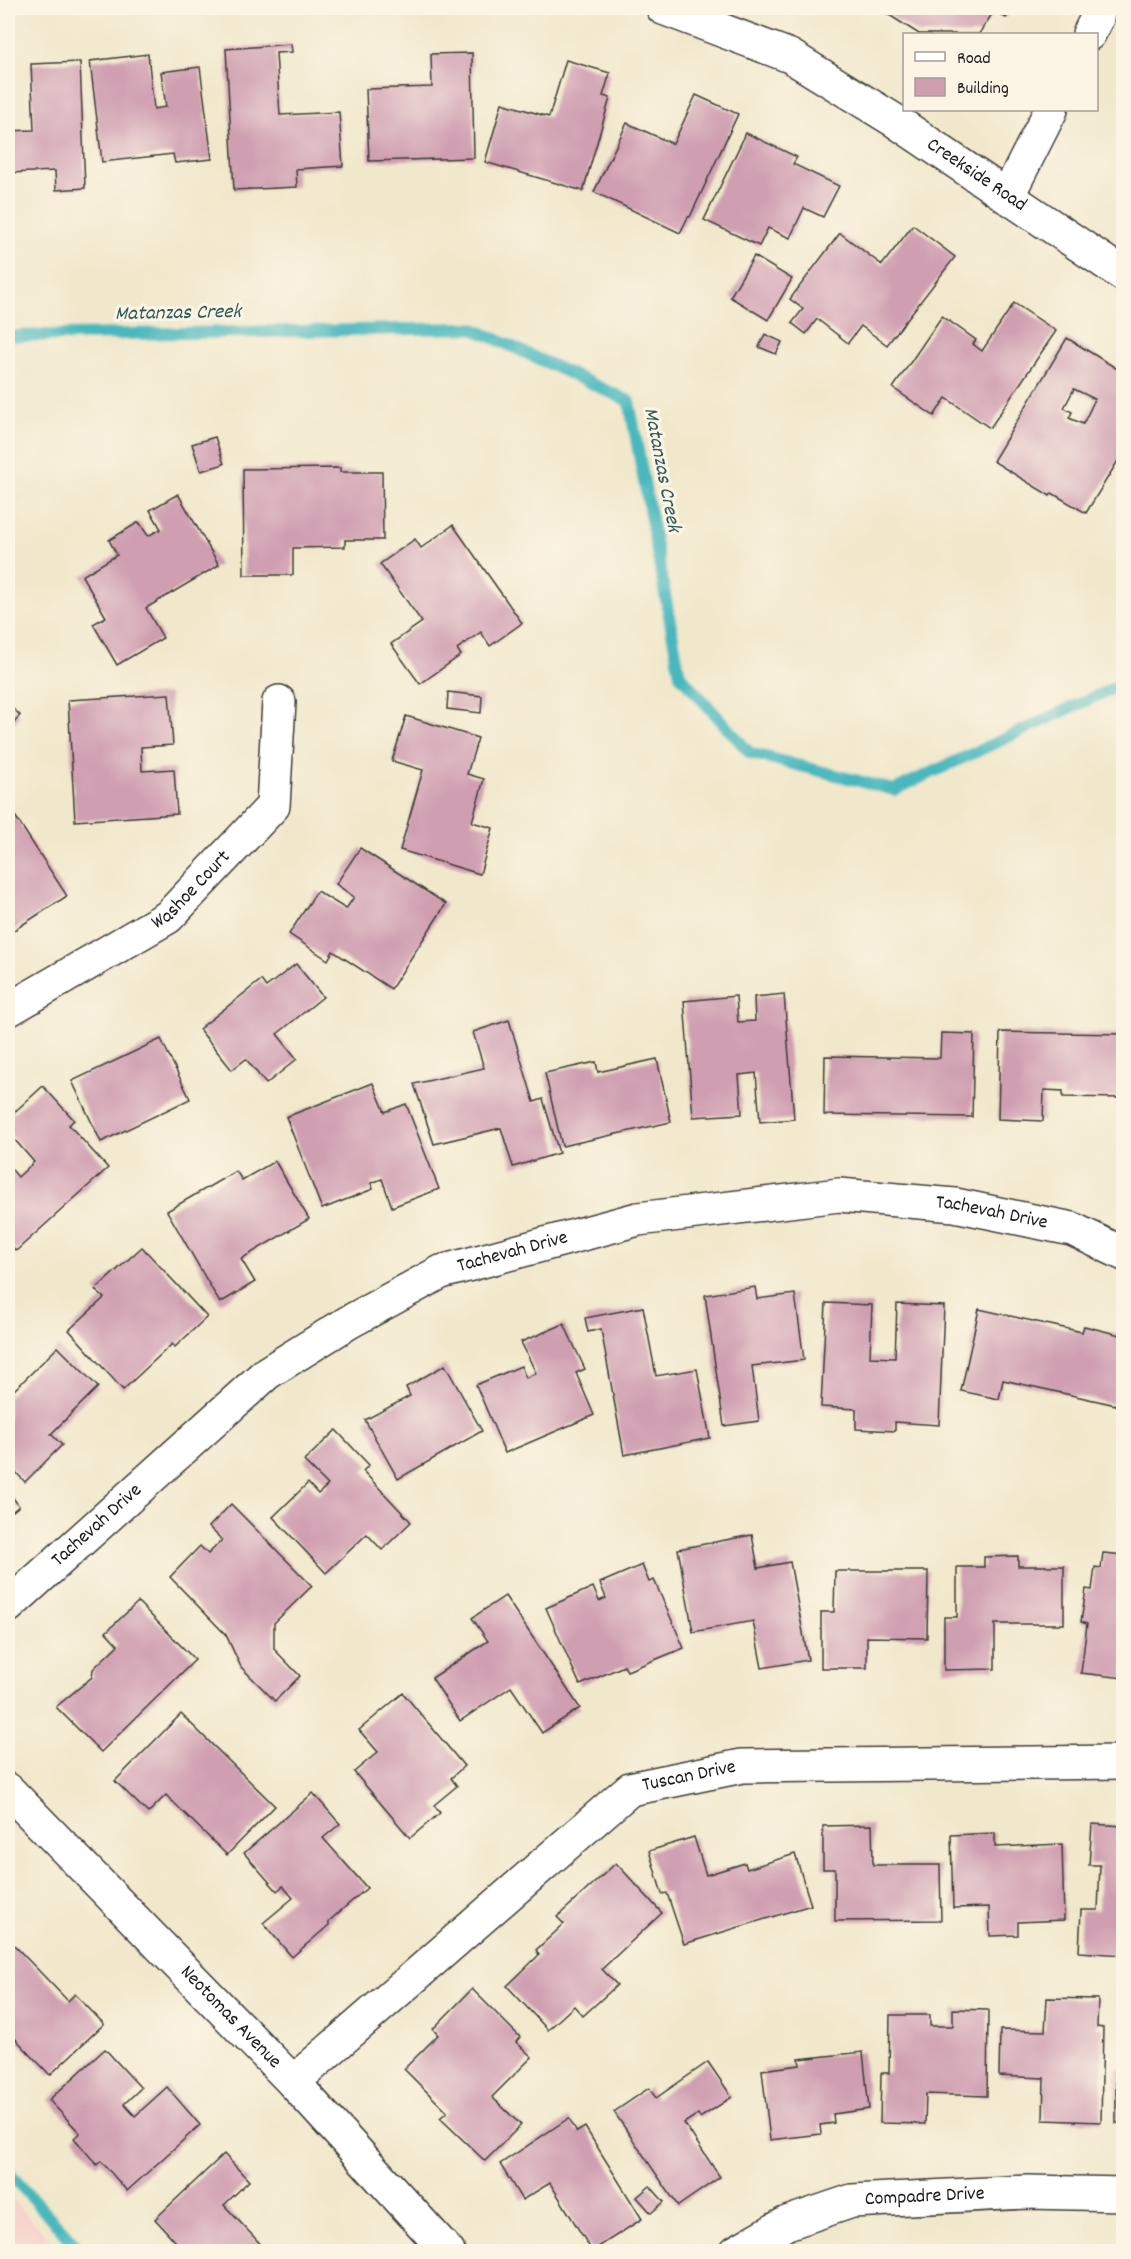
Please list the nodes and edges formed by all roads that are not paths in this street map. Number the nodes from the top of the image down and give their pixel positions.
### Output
1 (663, 8) edge
2 (1099, 8) edge
3 (1090, 33) edge
4 (1050, 111) edge
5 (1007, 197) junction
6 (1124, 275) edge
7 (279, 702) dead end
8 (8, 1010) edge
9 (1124, 1254) edge
10 (8, 1606) edge
11 (1124, 1762) edge
12 (8, 1790) edge
13 (293, 2082) junction
14 (1124, 2194) edge
15 (448, 2252) edge
16 (736, 2252) edge

1 - 5 street, Creekside Road
2 - 3 street
4 - 5 street
5 - 6 street, Creekside Road
7 - 8 street, Washoe Court
9 - 10 street, Tachevah Drive
11 - 13 street, Tuscan Drive
12 - 13 street, Neotomas Avenue
13 - 15 street, Neotomas Avenue
14 - 16 street, Compadre Drive

